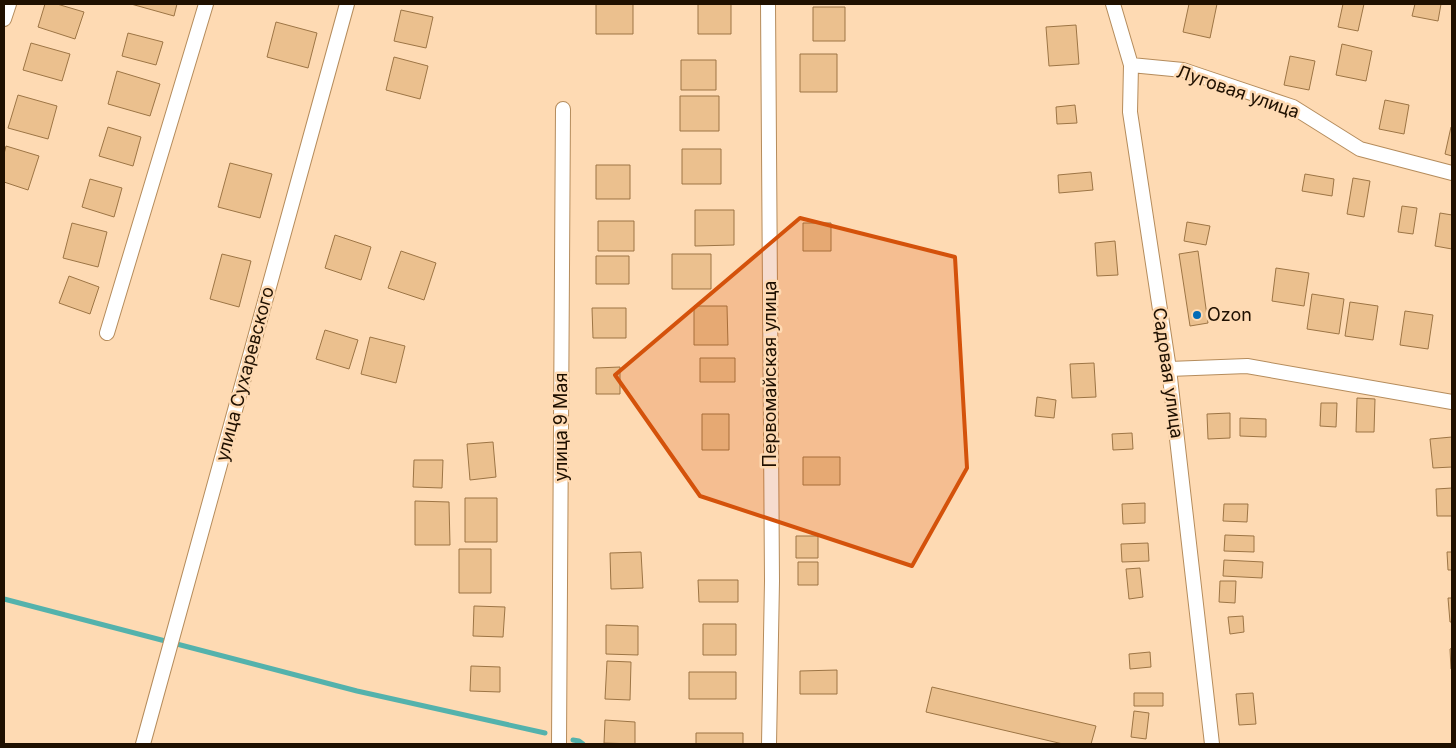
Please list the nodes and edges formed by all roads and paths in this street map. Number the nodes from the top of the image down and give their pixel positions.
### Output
1 (9, 4) edge
2 (206, 4) edge
3 (347, 4) edge
4 (768, 4) edge
5 (1113, 4) edge
6 (4, 19) edge
7 (1131, 65) junction
8 (563, 109) dead end
9 (1452, 173) edge
10 (107, 333) dead end
11 (1169, 369) junction
12 (1452, 402) edge
13 (143, 744) edge
14 (559, 744) edge
15 (769, 744) edge
16 (1212, 744) edge

1 - 6 street
2 - 10 street
3 - 13 street, улица Сухаревского
4 - 15 street, Первомайская улица
5 - 7 street, Садовая улица
7 - 9 street, Луговая улица
7 - 11 street, Садовая улица
8 - 14 street, улица 9 Мая
11 - 12 street
11 - 16 street, Садовая улица

